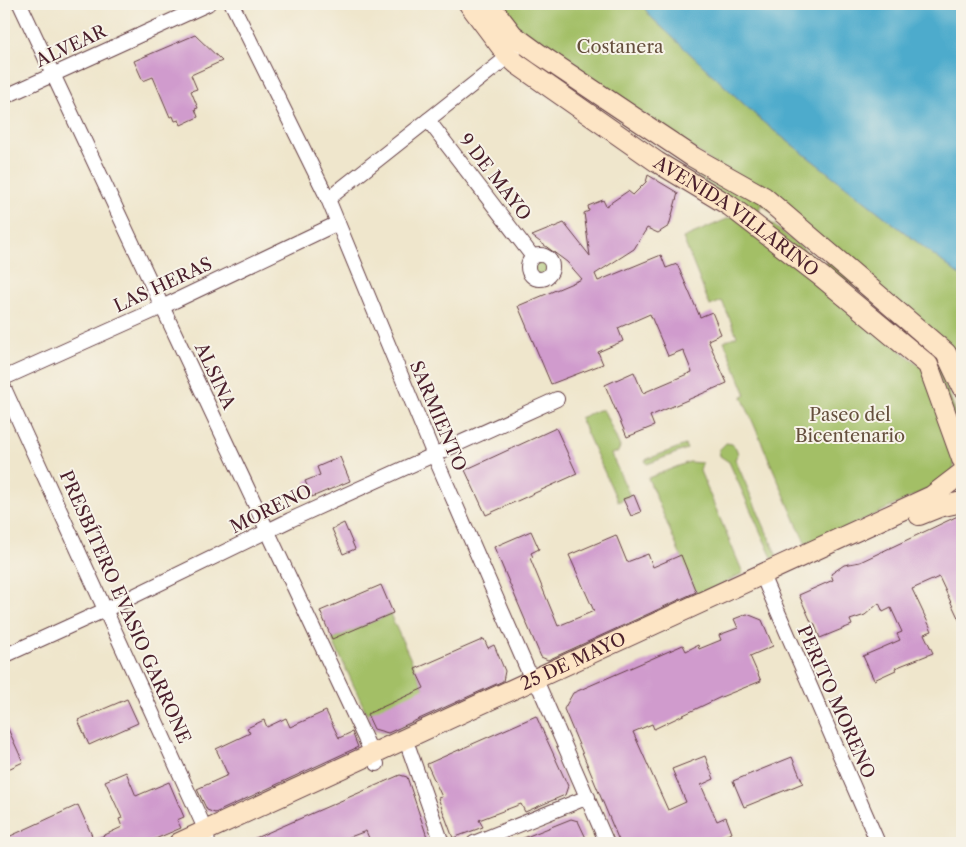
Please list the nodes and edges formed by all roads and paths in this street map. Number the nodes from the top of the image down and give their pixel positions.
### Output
1 (20, 4) edge
2 (208, 4) edge
3 (232, 4) edge
4 (469, 4) edge
5 (489, 4) edge
6 (524, 43) junction
7 (508, 56) junction
8 (53, 74) junction
9 (4, 97) edge
10 (428, 120) junction
11 (328, 199) junction
12 (338, 223) junction
13 (533, 257) dead end
14 (162, 307) junction
15 (4, 378) edge
16 (962, 387) edge
17 (4, 388) edge
18 (557, 399) dead end
19 (434, 455) junction
20 (962, 459) edge
21 (962, 473) edge
22 (962, 502) edge
23 (266, 532) junction
24 (763, 581) junction
25 (105, 610) junction
26 (4, 656) edge
27 (536, 685) junction
28 (409, 749) junction
29 (374, 759) junction
30 (588, 797) junction
31 (207, 840) edge
32 (179, 843) edge
33 (442, 843) edge
34 (474, 843) edge
35 (607, 843) edge
36 (878, 843) edge

1 - 8 street, ALSINA
2 - 8 street, ALVEAR
3 - 11 street, SARMIENTO
4 - 7 main road, AVENIDA VILLARINO
5 - 6 main road, AVENIDA VILLARINO
6 - 7 street
6 - 16 main road, AVENIDA VILLARINO
7 - 10 street
7 - 20 main road, AVENIDA VILLARINO
8 - 9 street, ALVEAR
8 - 14 street, ALSINA
10 - 11 street
10 - 13 street, 9 DE MAYO
11 - 12 street, SARMIENTO
12 - 14 street, LAS HERAS
12 - 19 street, SARMIENTO
14 - 15 street, LAS HERAS
14 - 23 street, ALSINA
17 - 25 street, PRESBÍTERO EVASIO GARRONE
18 - 19 street, MORENO
19 - 23 street, MORENO
19 - 27 street, SARMIENTO
21 - 24 main road, 25 DE MAYO
22 - 24 main road, 25 DE MAYO
23 - 25 street, MORENO
23 - 29 street, ALSINA
24 - 27 main road, 25 DE MAYO
24 - 36 street, PERITO MORENO
25 - 26 street, MORENO
25 - 31 street, PRESBÍTERO EVASIO GARRONE
27 - 28 main road, 25 DE MAYO
27 - 29 main road, 25 DE MAYO
27 - 30 street, SARMIENTO
28 - 29 main road, 25 DE MAYO
28 - 33 street
29 - 31 main road, 25 DE MAYO
30 - 34 street
30 - 35 street, SARMIENTO
31 - 32 main road, 25 DE MAYO

